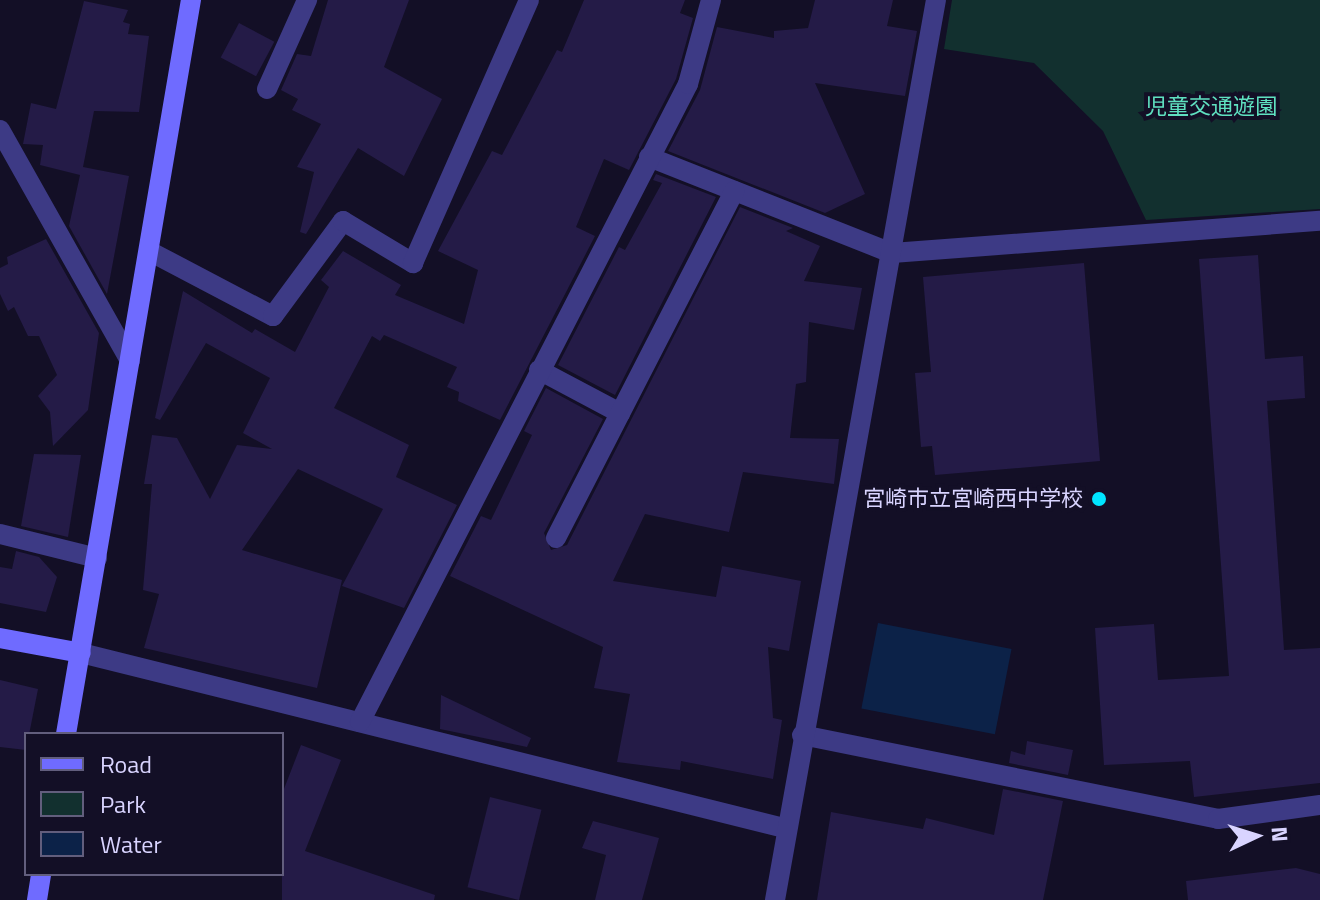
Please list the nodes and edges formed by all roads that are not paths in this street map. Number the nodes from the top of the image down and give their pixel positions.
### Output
1 (191, 0) edge
2 (307, 0) edge
3 (529, 0) edge
4 (711, 0) edge
5 (936, 0) edge
6 (267, 89) dead end
7 (0, 130) edge
8 (649, 157) junction
9 (734, 191) junction
10 (1320, 221) edge
11 (149, 251) junction
12 (892, 253) junction
13 (130, 361) junction
14 (539, 370) junction
15 (620, 413) junction
16 (0, 534) edge
17 (556, 538) dead end
18 (97, 558) junction
19 (0, 638) edge
20 (81, 653) junction
21 (360, 722) junction
22 (66, 732) edge
23 (802, 735) junction
24 (1320, 805) edge
25 (784, 828) junction
26 (41, 876) edge
27 (37, 900) edge
28 (775, 900) edge

1 - 11 street
2 - 6 street
3 - 11 street
4 - 8 street
5 - 12 street
7 - 13 street
8 - 9 street
8 - 14 street
9 - 12 street
9 - 15 street
10 - 12 street
11 - 13 street
12 - 23 street
13 - 18 street
14 - 15 street
14 - 21 street
15 - 17 street
16 - 18 street
18 - 20 street
19 - 20 street
20 - 21 street
20 - 22 street
21 - 25 street
23 - 24 street
23 - 25 street
25 - 28 street
26 - 27 street

